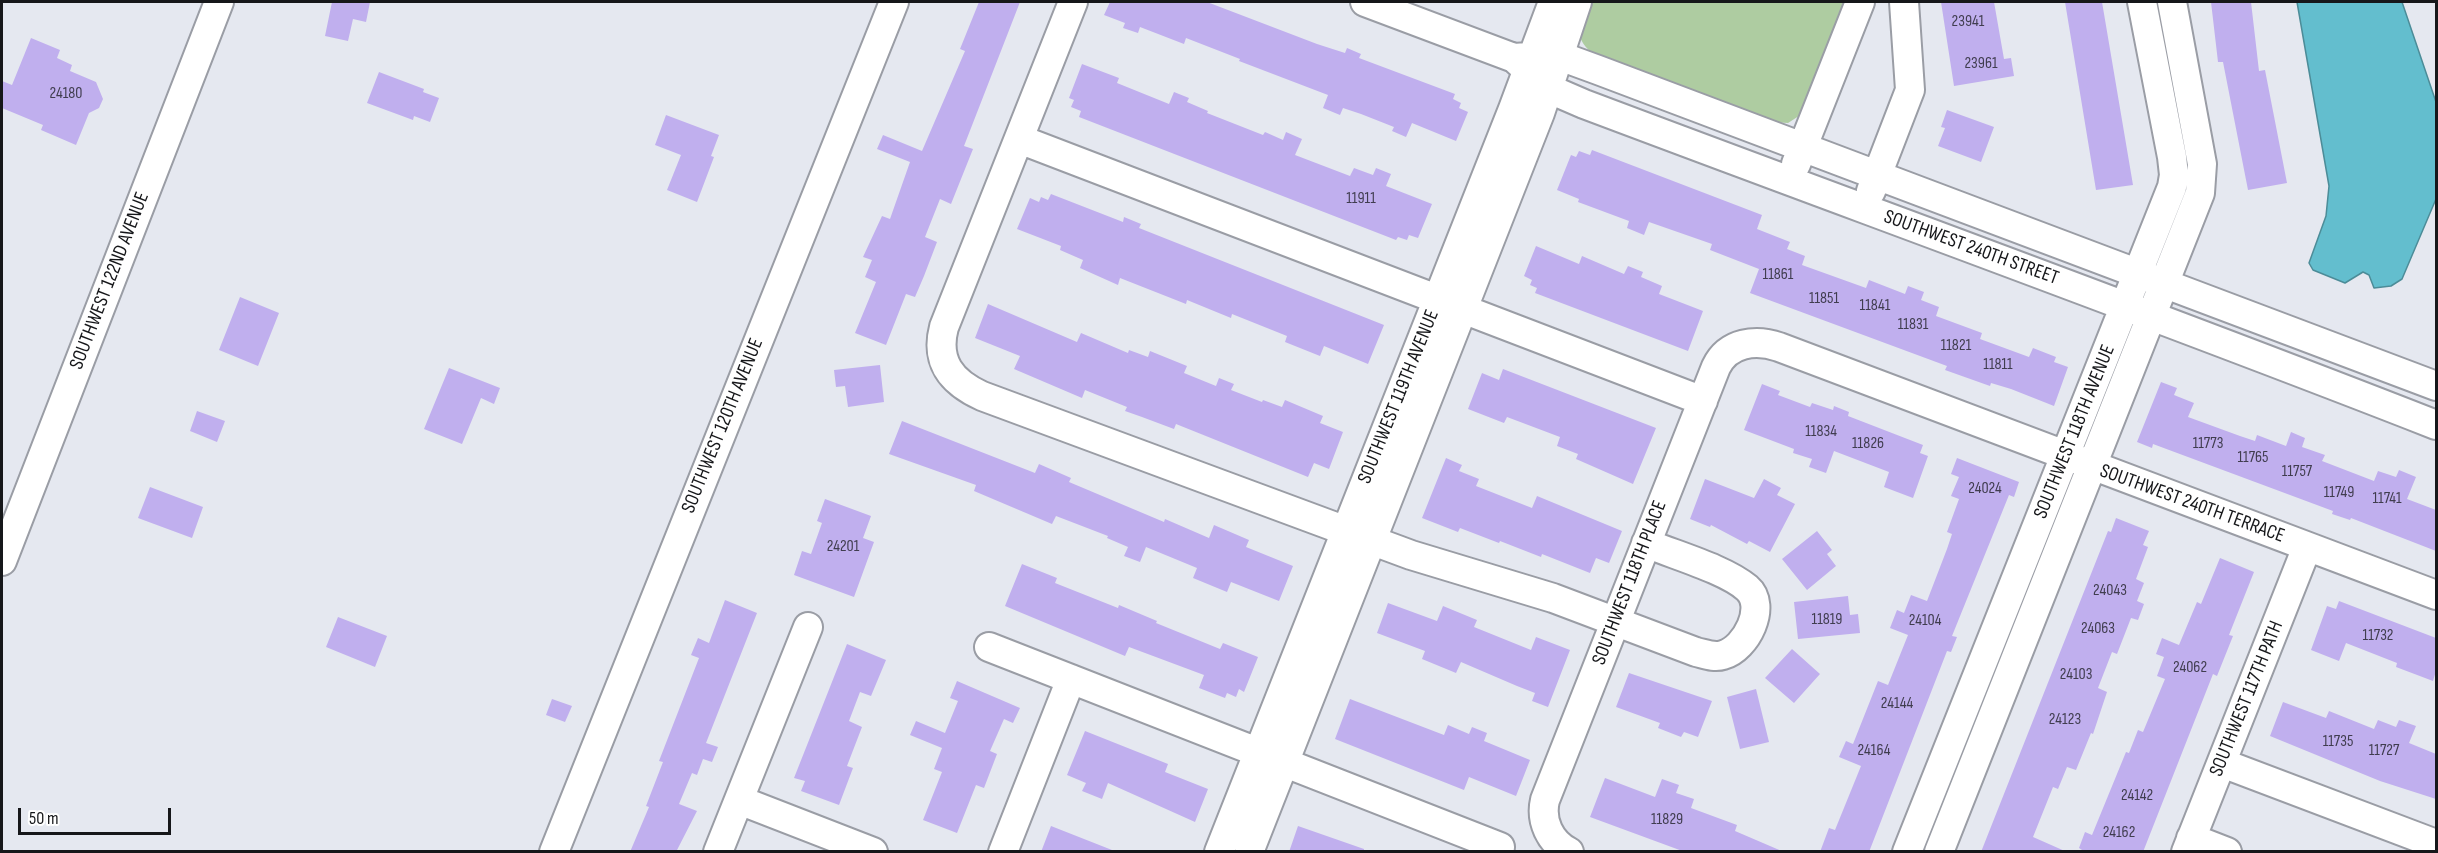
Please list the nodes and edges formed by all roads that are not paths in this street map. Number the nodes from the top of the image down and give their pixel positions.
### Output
1 (219, 2) edge
2 (894, 2) edge
3 (1073, 2) edge
4 (1365, 2) edge
5 (1552, 2) edge
6 (1577, 2) edge
7 (1860, 2) edge
8 (1904, 2) edge
9 (2142, 2) edge
10 (2172, 2) edge
11 (1535, 66) junction
12 (1019, 139) junction
13 (1802, 147) junction
14 (1878, 175) junction
15 (1790, 181) junction
16 (1863, 209) junction
17 (2139, 272) junction
18 (2165, 282) junction
19 (2126, 304) junction
20 (1450, 306) junction
21 (2152, 314) junction
22 (1745, 344) joint
23 (2436, 386) edge
24 (1703, 401) junction
25 (2436, 425) edge
26 (2064, 456) junction
27 (2091, 466) junction
28 (1359, 536) junction
29 (1646, 543) junction
30 (2307, 547) junction
31 (2, 561) edge
32 (2436, 595) edge
33 (1616, 622) junction
34 (808, 627) dead end
35 (989, 647) dead end
36 (1071, 679) junction
37 (1271, 759) junction
38 (2222, 763) junction
39 (739, 800) junction
40 (1560, 844) edge
41 (2436, 844) edge
42 (2189, 845) edge
43 (1500, 847) dead end
44 (554, 852) edge
45 (718, 852) edge
46 (873, 852) edge
47 (1003, 852) edge
48 (1219, 852) edge
49 (1249, 852) edge
50 (1907, 852) edge
51 (1939, 852) edge
52 (2227, 852) edge

1 - 31 street, SOUTHWEST 122ND AVENUE
2 - 44 street, SOUTHWEST 120TH AVENUE
3 - 12 street
4 - 11 street, SOUTHWEST 240TH STREET
5 - 11 street, SOUTHWEST 119TH AVENUE
6 - 11 street, SOUTHWEST 119TH AVENUE
7 - 13 street
8 - 14 street
9 - 17 street, SOUTHWEST 118TH AVENUE
10 - 18 street, SOUTHWEST 118TH AVENUE
11 - 13 street, SOUTHWEST 240TH STREET
11 - 15 street, SOUTHWEST 240TH STREET
11 - 20 street, SOUTHWEST 119TH AVENUE
12 - 20 street
12 - 28 street
13 - 14 street, SOUTHWEST 240TH STREET
13 - 15 street
14 - 16 street
14 - 17 street, SOUTHWEST 240TH STREET
15 - 16 street, SOUTHWEST 240TH STREET
16 - 19 street, SOUTHWEST 240TH STREET
17 - 18 street, SOUTHWEST 240TH STREET
17 - 19 street, SOUTHWEST 118TH AVENUE
18 - 21 street, SOUTHWEST 118TH AVENUE
18 - 23 street, SOUTHWEST 240TH STREET
19 - 21 street, SOUTHWEST 240TH STREET
19 - 26 street, SOUTHWEST 118TH AVENUE
20 - 24 street
20 - 28 street, SOUTHWEST 119TH AVENUE
21 - 25 street, SOUTHWEST 240TH STREET
21 - 27 street, SOUTHWEST 118TH AVENUE
22 - 24 street, SOUTHWEST 118TH PLACE
22 - 26 street, SOUTHWEST 240TH TERRACE
24 - 29 street, SOUTHWEST 118TH PLACE
26 - 27 street, SOUTHWEST 240TH TERRACE
26 - 50 street, SOUTHWEST 118TH AVENUE
27 - 30 street, SOUTHWEST 240TH TERRACE
27 - 51 street, SOUTHWEST 118TH AVENUE
28 - 33 street
28 - 37 street, SOUTHWEST 119TH AVENUE
29 - 33 street, SOUTHWEST 118TH PLACE
29 - 33 street
30 - 32 street, SOUTHWEST 240TH TERRACE
30 - 38 street, SOUTHWEST 117TH PATH
33 - 40 street, SOUTHWEST 118TH PLACE
34 - 39 street
35 - 36 street
36 - 37 street
36 - 47 street
37 - 43 street
37 - 48 street, SOUTHWEST 119TH AVENUE
37 - 49 street
38 - 41 street
38 - 42 street, SOUTHWEST 117TH PATH
39 - 45 street
39 - 46 street
42 - 52 street

